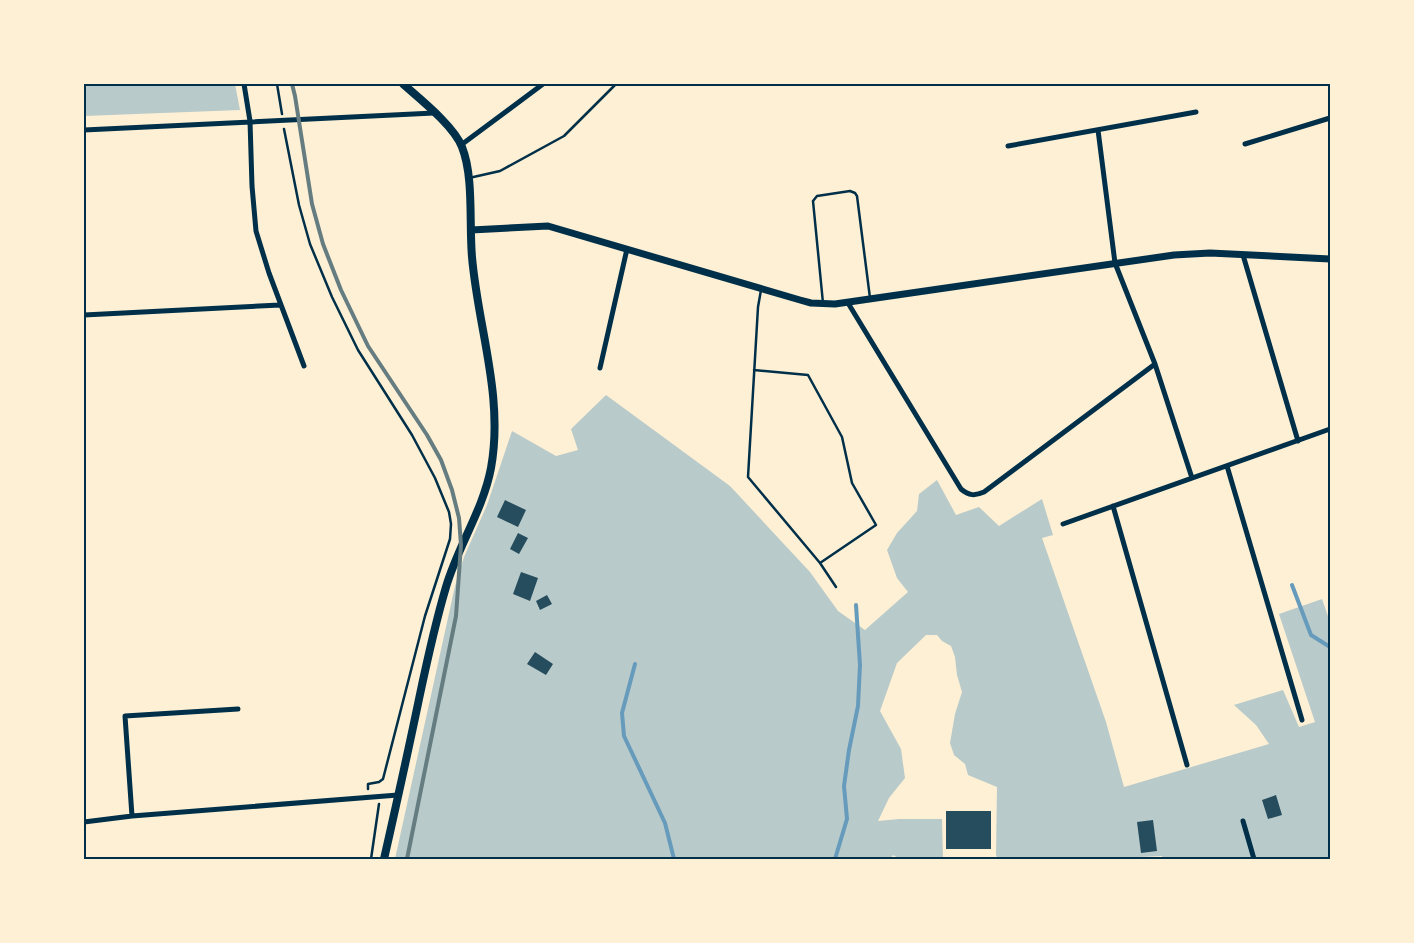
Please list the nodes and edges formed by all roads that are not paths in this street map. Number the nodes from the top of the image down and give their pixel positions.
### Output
1 (244, 84) edge
2 (403, 84) edge
3 (543, 84) edge
4 (616, 84) edge
5 (434, 112) junction
6 (1196, 112) dead end
7 (1330, 118) edge
8 (250, 122) junction
9 (84, 130) edge
10 (1098, 130) junction
11 (1245, 144) dead end
12 (461, 145) junction
13 (1008, 146) dead end
14 (468, 178) junction
15 (470, 230) junction
16 (628, 249) junction
17 (1243, 255) junction
18 (1330, 260) edge
19 (1115, 263) junction
20 (761, 288) junction
21 (870, 300) junction
22 (848, 303) junction
23 (824, 304) junction
24 (280, 305) junction
25 (84, 315) edge
26 (1155, 364) junction
27 (304, 366) dead end
28 (600, 368) dead end
29 (754, 370) junction
30 (1330, 429) edge
31 (1298, 440) junction
32 (1227, 466) junction
33 (1192, 478) junction
34 (1113, 506) junction
35 (1063, 524) dead end
36 (820, 563) junction
37 (836, 587) dead end
38 (238, 709) dead end
39 (1302, 720) dead end
40 (1187, 764) dead end
41 (398, 795) junction
42 (132, 816) junction
43 (1243, 821) dead end
44 (84, 822) edge
45 (384, 859) edge
46 (1254, 859) edge

1 - 8 street
2 - 5 main road
3 - 12 street
4 - 14 lane
5 - 8 street
5 - 12 main road
6 - 10 street
7 - 11 street
8 - 9 street
8 - 24 street
10 - 13 street
10 - 19 street
12 - 14 main road
14 - 15 main road
15 - 16 street
15 - 41 main road
16 - 20 street
16 - 28 street
17 - 18 street
17 - 19 street
17 - 31 street
19 - 21 street
19 - 26 street
20 - 23 street
20 - 29 lane
21 - 22 street
21 - 23 lane
22 - 23 street
22 - 26 street
24 - 25 street
24 - 27 street
26 - 33 street
29 - 36 lane
29 - 36 lane
30 - 31 street
31 - 32 street
32 - 33 street
32 - 39 street
33 - 34 street
34 - 35 street
34 - 40 street
36 - 37 lane
38 - 42 street
41 - 42 street
41 - 45 main road
42 - 44 street
43 - 46 street

